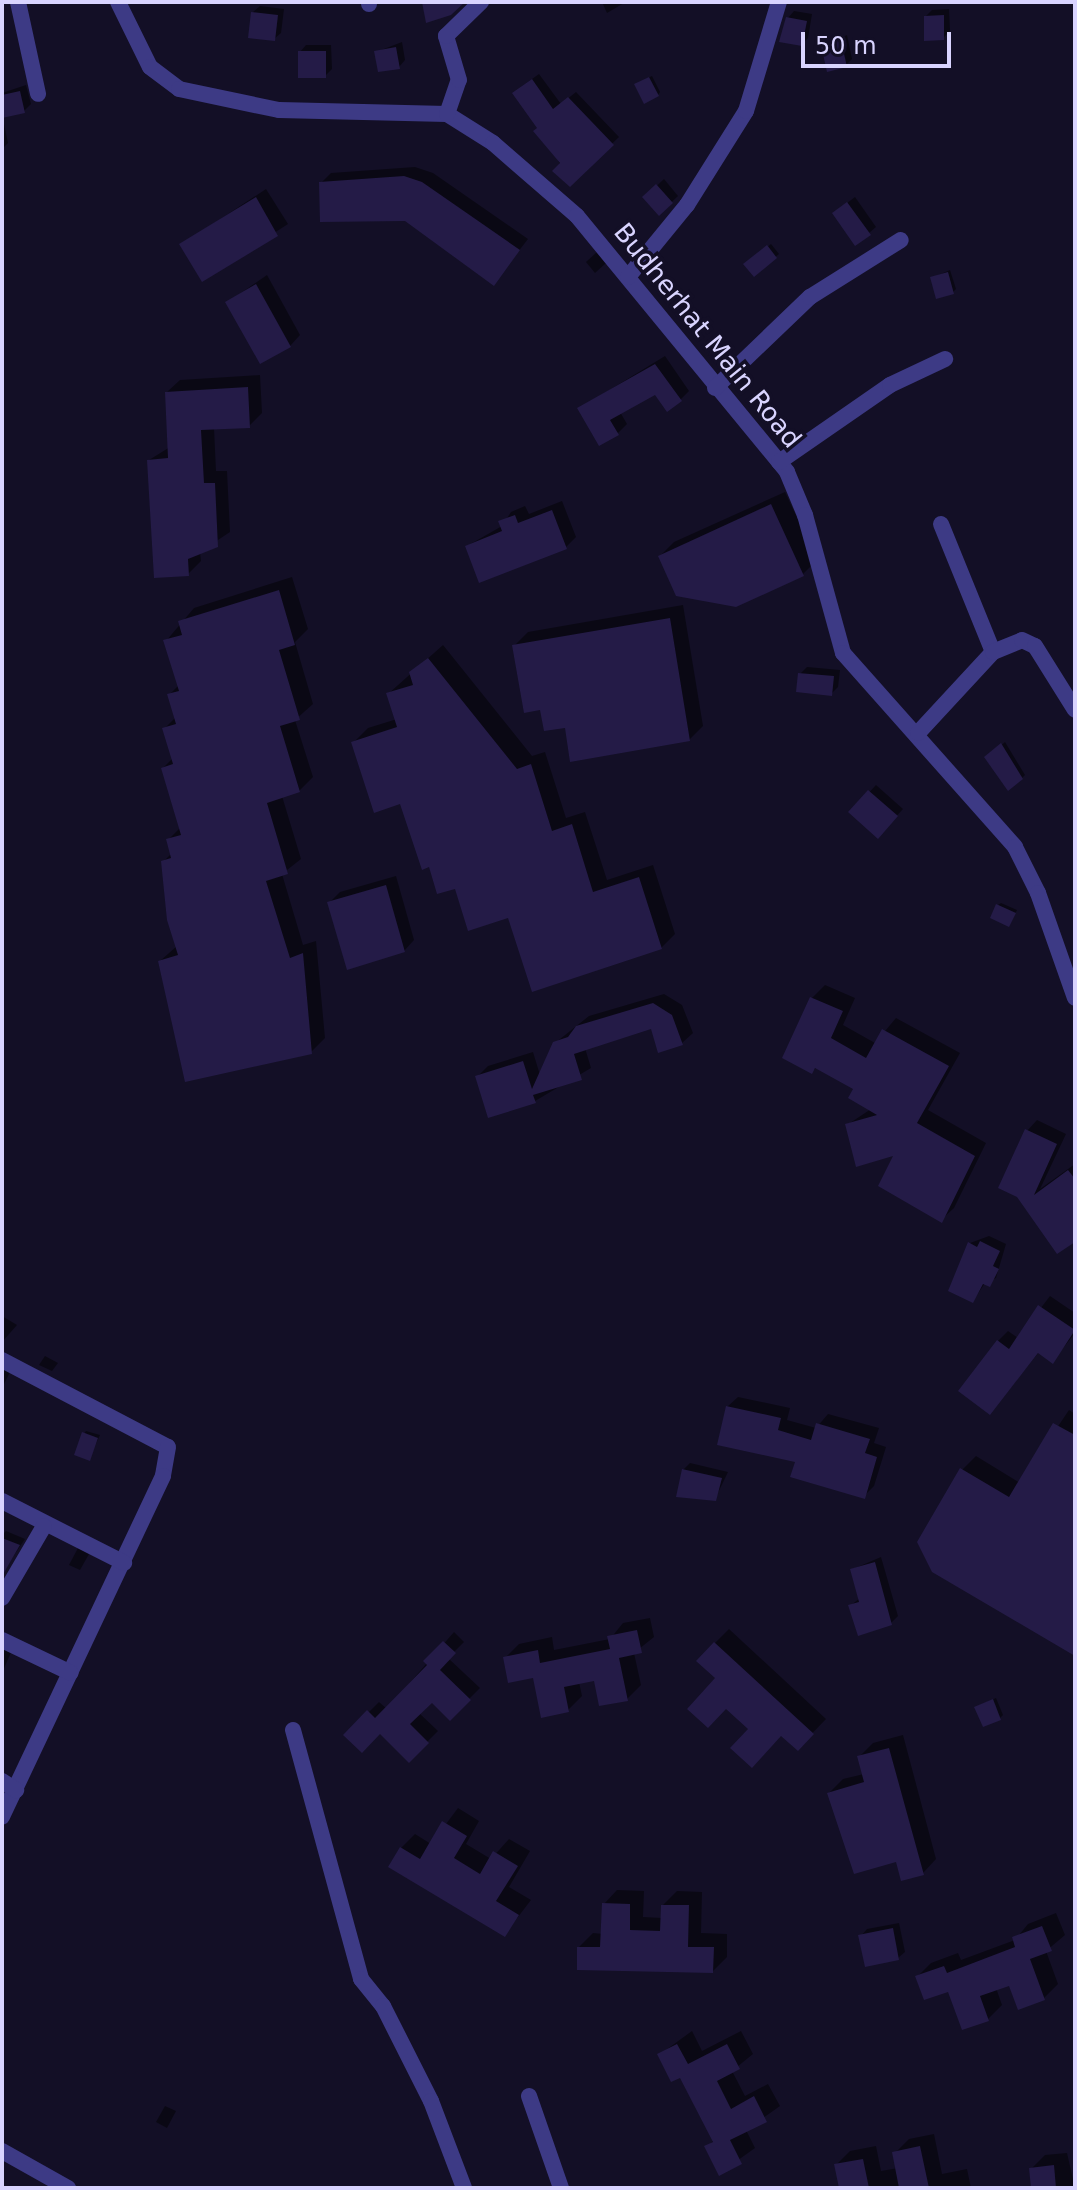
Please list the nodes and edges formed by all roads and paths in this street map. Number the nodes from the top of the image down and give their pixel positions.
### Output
1 (18, 2) edge
2 (118, 2) edge
3 (481, 2) edge
4 (779, 2) edge
5 (38, 94) dead end
6 (447, 114) junction
7 (901, 240) dead end
8 (628, 277) junction
9 (945, 359) dead end
10 (715, 388) junction
11 (779, 462) junction
12 (941, 524) dead end
13 (993, 652) junction
14 (1075, 710) edge
15 (918, 733) junction
16 (1075, 998) edge
17 (2, 1360) edge
18 (2, 1501) edge
19 (44, 1526) junction
20 (124, 1563) junction
21 (2, 1598) edge
22 (2, 1640) edge
23 (71, 1673) junction
24 (293, 1730) dead end
25 (9, 1785) edge
26 (2, 1817) edge
27 (529, 2096) dead end
28 (2, 2151) edge
29 (68, 2188) edge
30 (464, 2188) edge
31 (561, 2188) edge

1 - 5 street
2 - 6 street
3 - 6 street
4 - 8 street
6 - 8 street, Budherhat Main Road
7 - 10 street
8 - 10 street, Budherhat Main Road
9 - 11 street
10 - 11 street, Budherhat Main Road
11 - 15 street, Budherhat Main Road
12 - 13 street
13 - 14 street
13 - 15 street
15 - 16 street, Budherhat Main Road
17 - 20 street
18 - 19 street
19 - 20 street
19 - 21 street
20 - 23 street
22 - 23 street
23 - 25 street
24 - 30 street
25 - 26 street
27 - 31 street
28 - 29 street

